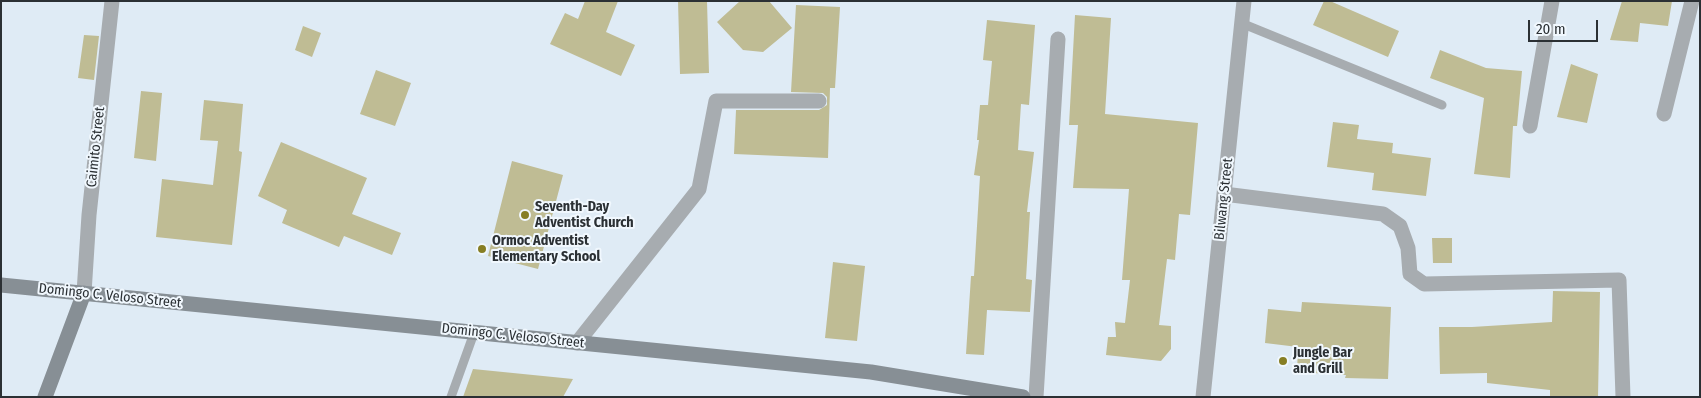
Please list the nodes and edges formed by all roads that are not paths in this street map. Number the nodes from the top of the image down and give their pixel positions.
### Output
1 (112, 1) edge
2 (1244, 1) edge
3 (1552, 1) edge
4 (1692, 1) edge
5 (1241, 23) junction
6 (1058, 39) dead end
7 (819, 101) dead end
8 (1442, 105) dead end
9 (1664, 114) dead end
10 (1530, 126) dead end
11 (1224, 194) junction
12 (1, 285) edge
13 (84, 293) junction
14 (474, 332) junction
15 (577, 343) junction
16 (45, 397) edge
17 (451, 397) edge
18 (1023, 397) edge
19 (1036, 397) edge
20 (1203, 397) edge
21 (1623, 397) edge

1 - 13 street, Caimito Street
2 - 5 street, Bilwang Street
3 - 10 street
4 - 9 street
5 - 8 lane
5 - 11 street, Bilwang Street
6 - 19 street
7 - 15 street
11 - 20 street, Bilwang Street
11 - 21 street
12 - 13 main road, Domingo C. Veloso Street
13 - 14 main road, Domingo C. Veloso Street
13 - 16 main road
14 - 15 main road, Domingo C. Veloso Street
14 - 17 lane
15 - 18 main road, Domingo C. Veloso Street

